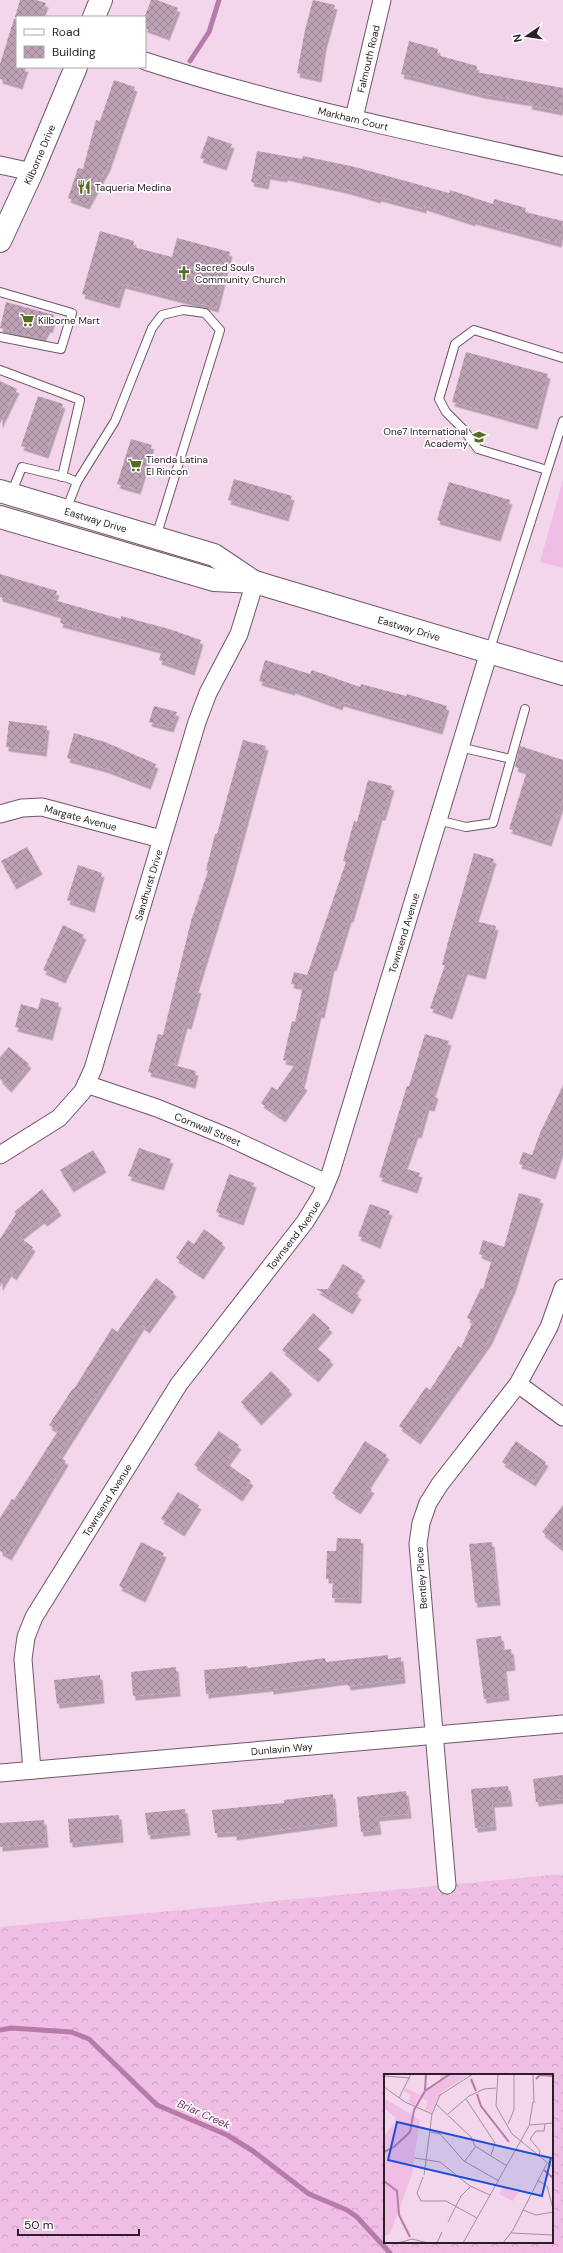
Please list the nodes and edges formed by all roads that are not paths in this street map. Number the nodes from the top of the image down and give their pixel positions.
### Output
1 (101, 0) edge
2 (382, 0) edge
3 (94, 16) edge
4 (146, 61) edge
5 (76, 68) edge
6 (354, 118) junction
7 (0, 165) edge
8 (563, 166) edge
9 (32, 172) junction
10 (0, 242) edge
11 (1, 295) edge
12 (0, 337) edge
13 (563, 358) edge
14 (0, 370) edge
15 (563, 421) edge
16 (547, 470) junction
17 (62, 477) junction
18 (78, 482) junction
19 (5, 492) edge
20 (66, 511) junction
21 (0, 517) edge
22 (155, 538) junction
23 (255, 582) junction
24 (489, 652) junction
25 (563, 674) edge
26 (525, 708) dead end
27 (459, 747) junction
28 (511, 759) junction
29 (0, 814) edge
30 (437, 820) junction
31 (161, 839) junction
32 (86, 1084) junction
33 (0, 1155) edge
34 (326, 1183) junction
35 (563, 1288) edge
36 (518, 1384) junction
37 (563, 1417) edge
38 (563, 1724) edge
39 (434, 1735) junction
40 (32, 1770) junction
41 (0, 1773) edge
42 (447, 1885) dead end

1 - 3 main road
2 - 6 street, Falmouth Road
4 - 6 street, Markham Court
5 - 9 main road, Kilborne Drive
6 - 8 street, Markham Court
7 - 9 street
9 - 10 main road, Kilborne Drive
11 - 12 lane
13 - 16 lane
14 - 17 lane
15 - 16 lane
16 - 24 lane
17 - 18 lane
17 - 19 lane
18 - 20 lane
18 - 22 lane
19 - 20 main road, Eastway Drive
20 - 22 main road, Eastway Drive
21 - 23 main road, Eastway Drive
22 - 23 main road, Eastway Drive
23 - 24 main road, Eastway Drive
23 - 31 street, Sandhurst Drive
24 - 25 main road, Eastway Drive
24 - 27 street, Townsend Avenue
26 - 28 lane
27 - 28 lane
27 - 30 street, Townsend Avenue
28 - 30 lane
29 - 31 street, Margate Avenue
30 - 34 street, Townsend Avenue
31 - 32 street, Sandhurst Drive
32 - 33 street, Sandhurst Drive
32 - 34 street, Cornwall Street
34 - 40 street, Townsend Avenue
35 - 36 street, Bentley Place
36 - 37 street
36 - 39 street, Bentley Place
38 - 39 street, Dunlavin Way
39 - 40 street, Dunlavin Way
39 - 42 street, Bentley Place
40 - 41 street, Dunlavin Way

